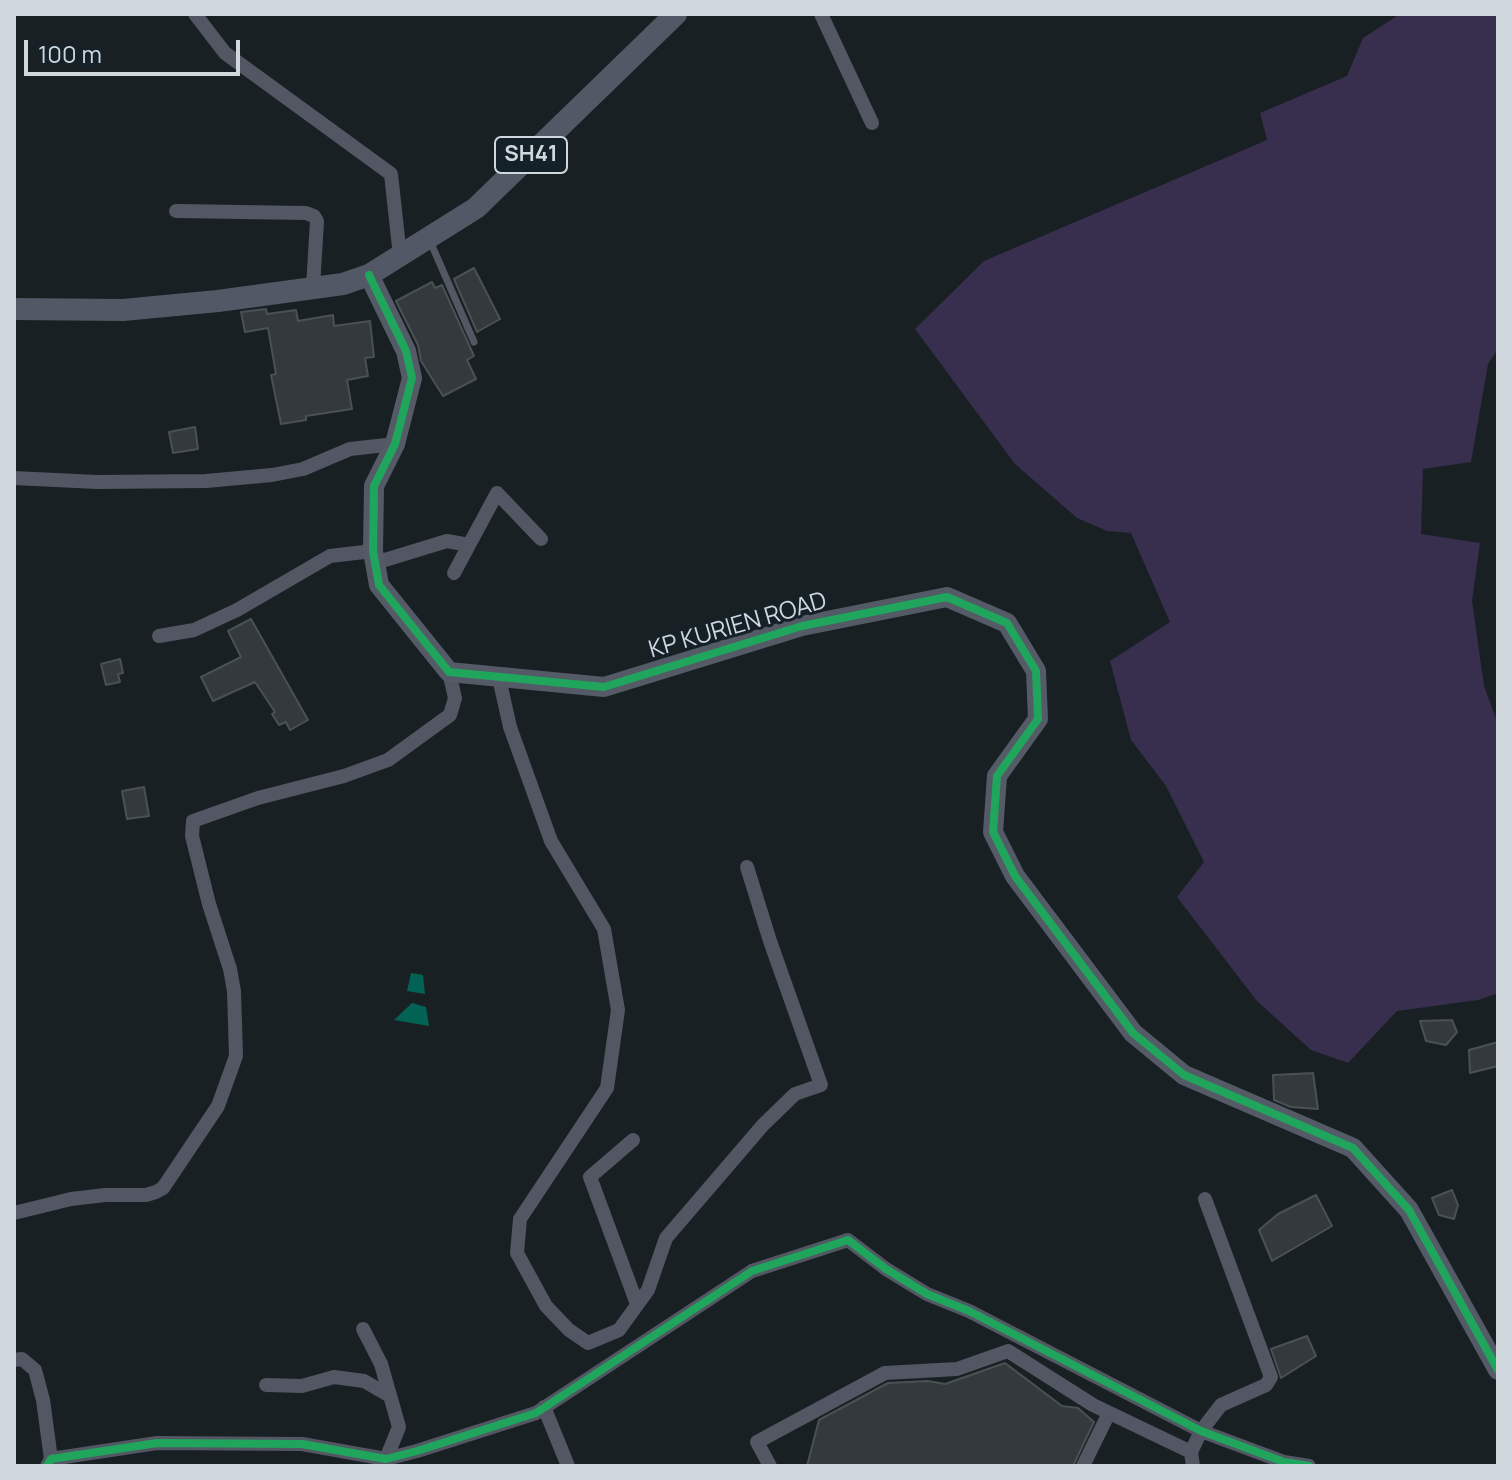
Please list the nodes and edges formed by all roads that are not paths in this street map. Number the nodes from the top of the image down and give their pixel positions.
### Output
1 (195, 14) edge
2 (676, 14) edge
3 (821, 14) edge
4 (872, 123) dead end
5 (176, 211) dead end
6 (428, 238) junction
7 (400, 256) junction
8 (369, 275) junction
9 (313, 287) junction
10 (14, 309) edge
11 (474, 342) dead end
12 (395, 444) junction
13 (14, 478) edge
14 (541, 539) dead end
15 (469, 545) junction
16 (374, 557) junction
17 (454, 573) dead end
18 (159, 636) dead end
19 (449, 672) junction
20 (499, 678) junction
21 (747, 867) dead end
22 (633, 1140) dead end
23 (1205, 1199) dead end
24 (14, 1213) edge
25 (637, 1304) junction
26 (363, 1329) dead end
27 (14, 1360) edge
28 (1498, 1370) edge
29 (266, 1385) dead end
30 (390, 1396) junction
31 (544, 1407) junction
32 (1109, 1413) junction
33 (1201, 1431) junction
34 (1192, 1459) edge
35 (49, 1463) edge
36 (386, 1463) edge
37 (568, 1466) edge
38 (770, 1466) edge
39 (1083, 1466) edge
40 (1309, 1466) edge

1 - 7 street
2 - 6 main road, SH41
3 - 4 street
5 - 9 street
6 - 7 main road, SH41
6 - 11 lane
7 - 8 main road, SH41
8 - 9 main road, SH41
8 - 12 street
9 - 10 main road, SH41
12 - 13 street
12 - 16 street
14 - 15 street
15 - 16 street
15 - 17 street
16 - 18 street
16 - 19 street
19 - 20 street, KP KURIEN ROAD
19 - 24 street
20 - 25 street
20 - 28 street, KP KURIEN ROAD
21 - 25 street
22 - 25 street
23 - 33 street
26 - 30 street
27 - 35 street
29 - 30 street
30 - 36 street
31 - 33 street
31 - 36 street
31 - 37 street
32 - 34 street
32 - 38 street
32 - 39 street
33 - 34 street
33 - 40 street
35 - 36 street

